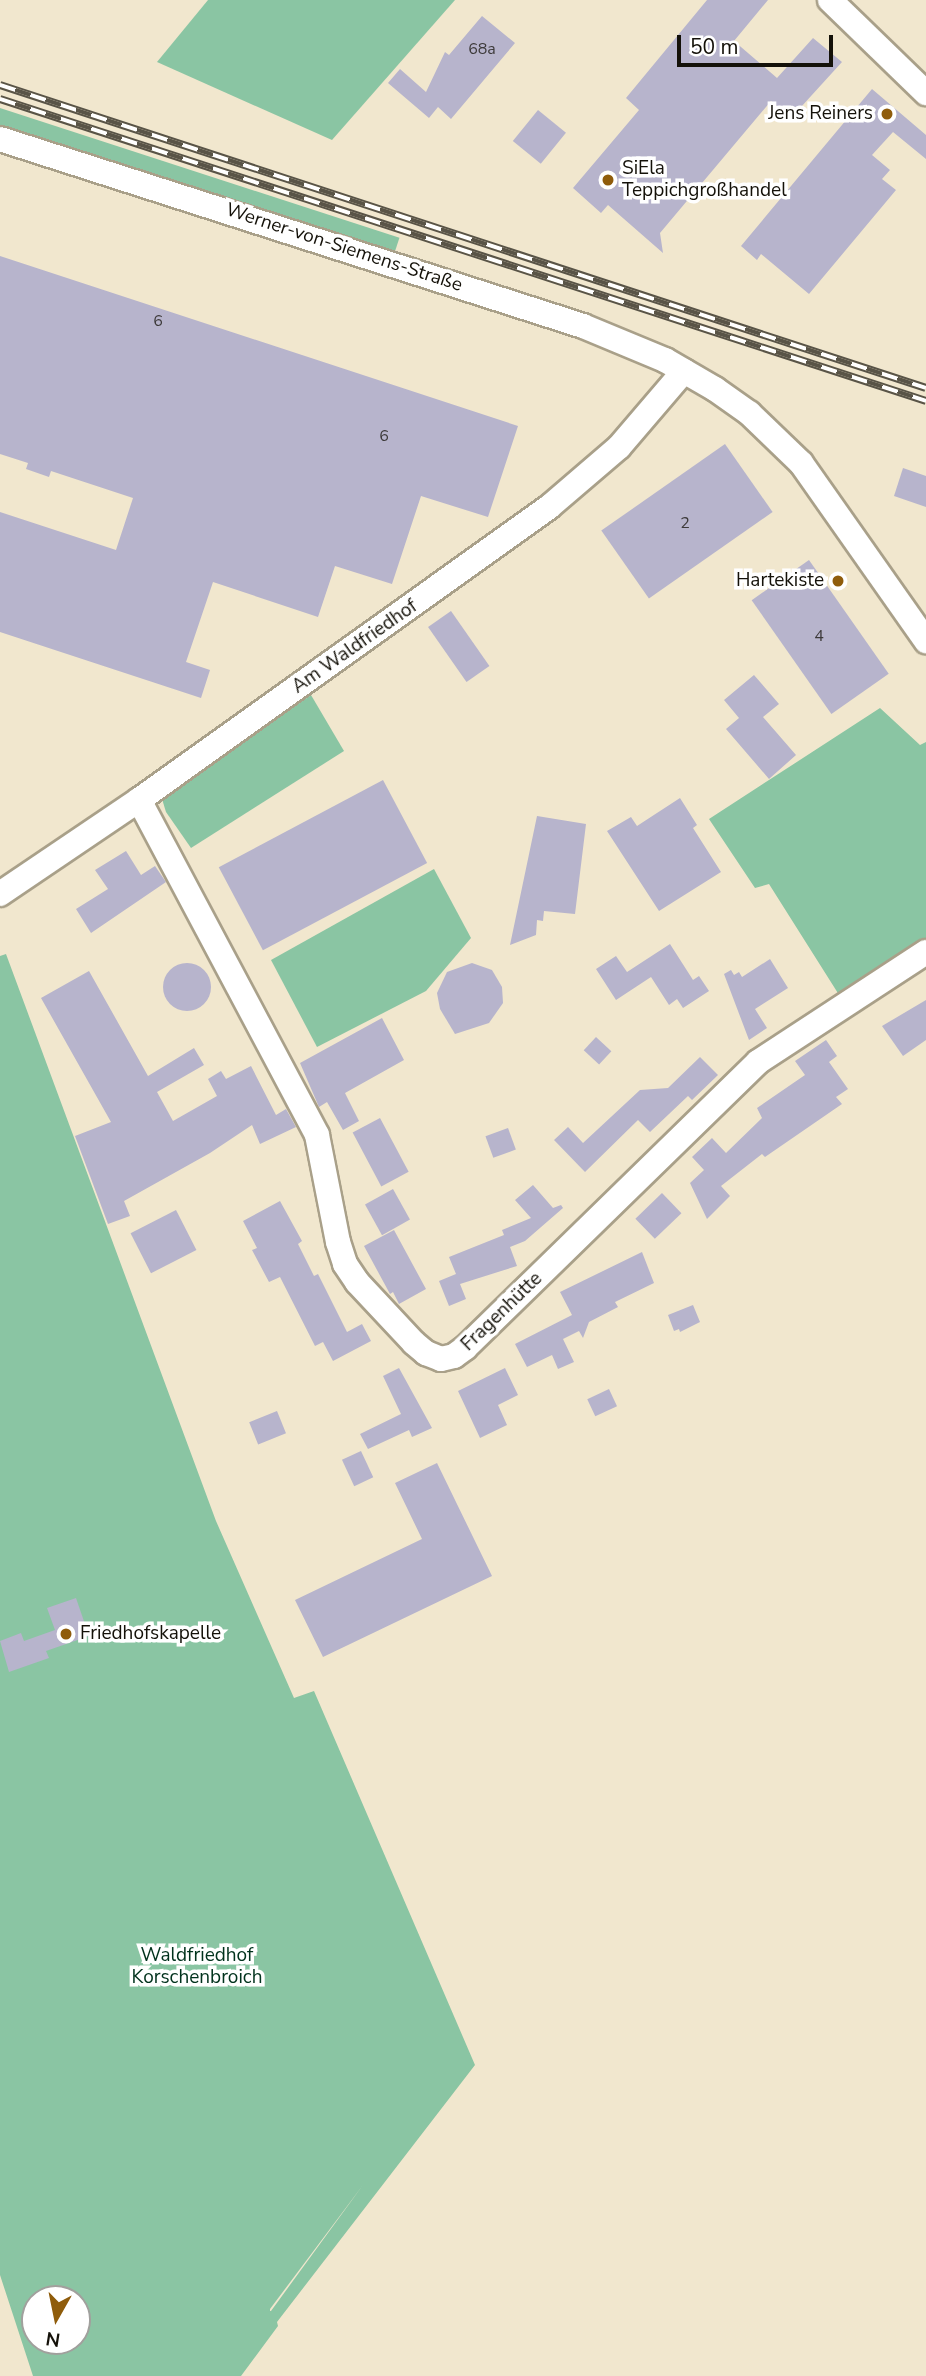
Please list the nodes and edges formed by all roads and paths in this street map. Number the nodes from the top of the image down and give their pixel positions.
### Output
1 (830, 0) edge
2 (926, 93) edge
3 (0, 138) edge
4 (684, 371) junction
5 (926, 641) edge
6 (139, 800) junction
7 (0, 894) edge
8 (926, 952) edge

1 - 2 street
3 - 4 street, Werner-von-Siemens-Straße
4 - 5 street, Werner-von-Siemens-Straße
4 - 6 street, Am Waldfriedhof
6 - 7 street, Am Waldfriedhof
6 - 8 street, Fragenhütte

